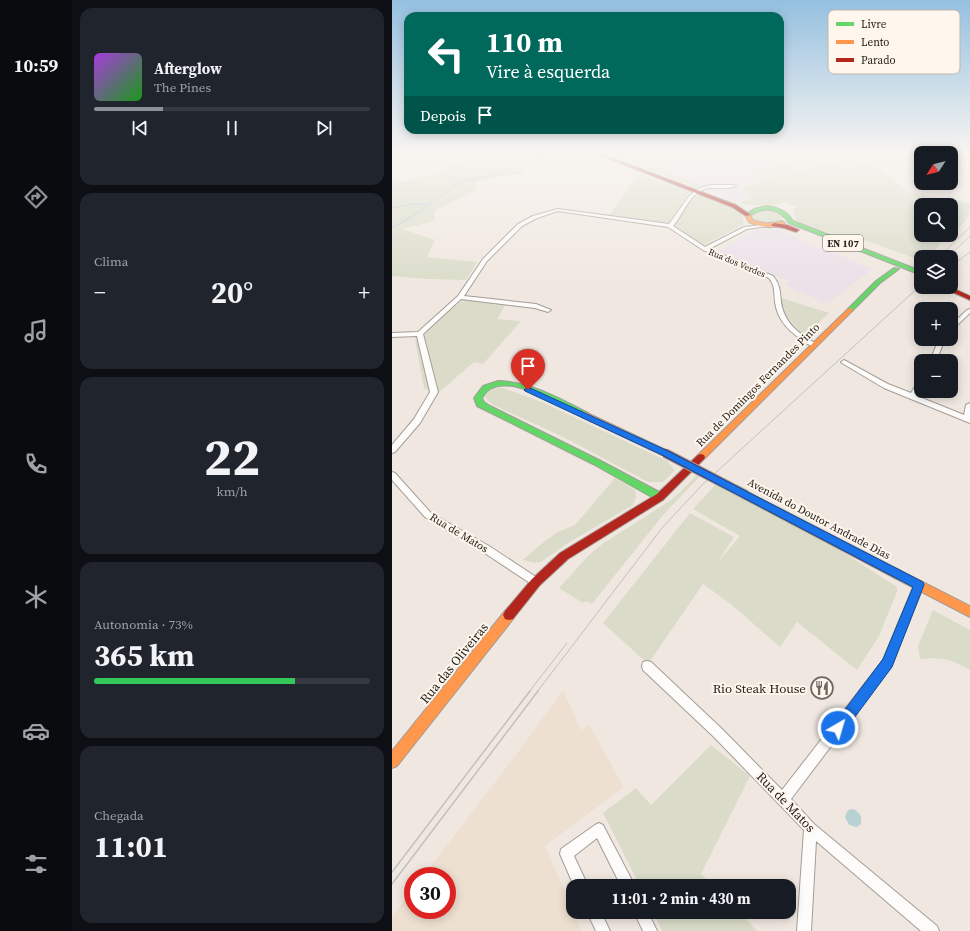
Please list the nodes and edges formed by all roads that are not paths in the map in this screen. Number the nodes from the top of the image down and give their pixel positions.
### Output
1 (691, 197) edge
2 (711, 197) edge
3 (734, 206) junction
4 (759, 209) junction
5 (749, 216) junction
6 (787, 218) junction
7 (771, 225) junction
8 (669, 226) junction
9 (746, 228) junction
10 (705, 249) junction
11 (898, 267) junction
12 (914, 271) edge
13 (914, 275) edge
14 (958, 287) edge
15 (970, 292) edge
16 (958, 293) edge
17 (460, 297) junction
18 (970, 298) edge
19 (548, 310) dead end
20 (969, 311) dead end
21 (958, 321) edge
22 (420, 334) junction
23 (392, 335) edge
24 (815, 345) junction
25 (844, 362) dead end
26 (913, 396) joint
27 (970, 405) edge
28 (969, 420) edge
29 (392, 450) edge
30 (392, 474) edge
31 (660, 497) junction
32 (536, 582) junction
33 (919, 585) junction
34 (970, 612) edge
35 (647, 666) dead end
36 (392, 760) edge
37 (783, 798) junction
38 (810, 828) junction
39 (578, 879) edge
40 (624, 879) edge
41 (597, 919) edge
42 (644, 919) edge
43 (603, 931) edge
44 (650, 931) edge
45 (804, 931) edge
46 (932, 931) edge

1 - 8 street
2 - 3 main road, EN 107
3 - 4 main road, EN 107
3 - 5 main road, EN 107
4 - 5 main road
4 - 6 main road, EN 107
5 - 7 main road, EN 107
5 - 9 street
6 - 7 main road
6 - 11 main road, EN 107
7 - 9 street
7 - 11 main road, EN 107
8 - 10 street, Rua dos Verdes
8 - 17 street
9 - 10 street
10 - 24 street, Rua dos Verdes
11 - 12 main road, EN 107
11 - 13 main road, EN 107
11 - 24 main road, Rua de Domingos Fernandes Pinto
14 - 15 main road
16 - 18 main road
17 - 19 street
17 - 22 street
20 - 21 street
22 - 23 street
22 - 29 street
24 - 31 main road, Rua de Domingos Fernandes Pinto
25 - 26 street
26 - 28 street
27 - 28 street
30 - 32 street, Rua de Matos
31 - 32 main road, Rua de Domingos Fernandes Pinto
31 - 33 main road, Avenida do Doutor Andrade Dias, bridge
32 - 36 main road, Rua das Oliveiras
33 - 34 main road, Avenida do Doutor Andrade Dias
33 - 37 street
35 - 37 street, Rua de Matos
37 - 38 street, Rua de Matos
38 - 45 street
38 - 46 street, Rua de Matos
39 - 40 street
41 - 43 street
42 - 44 street

